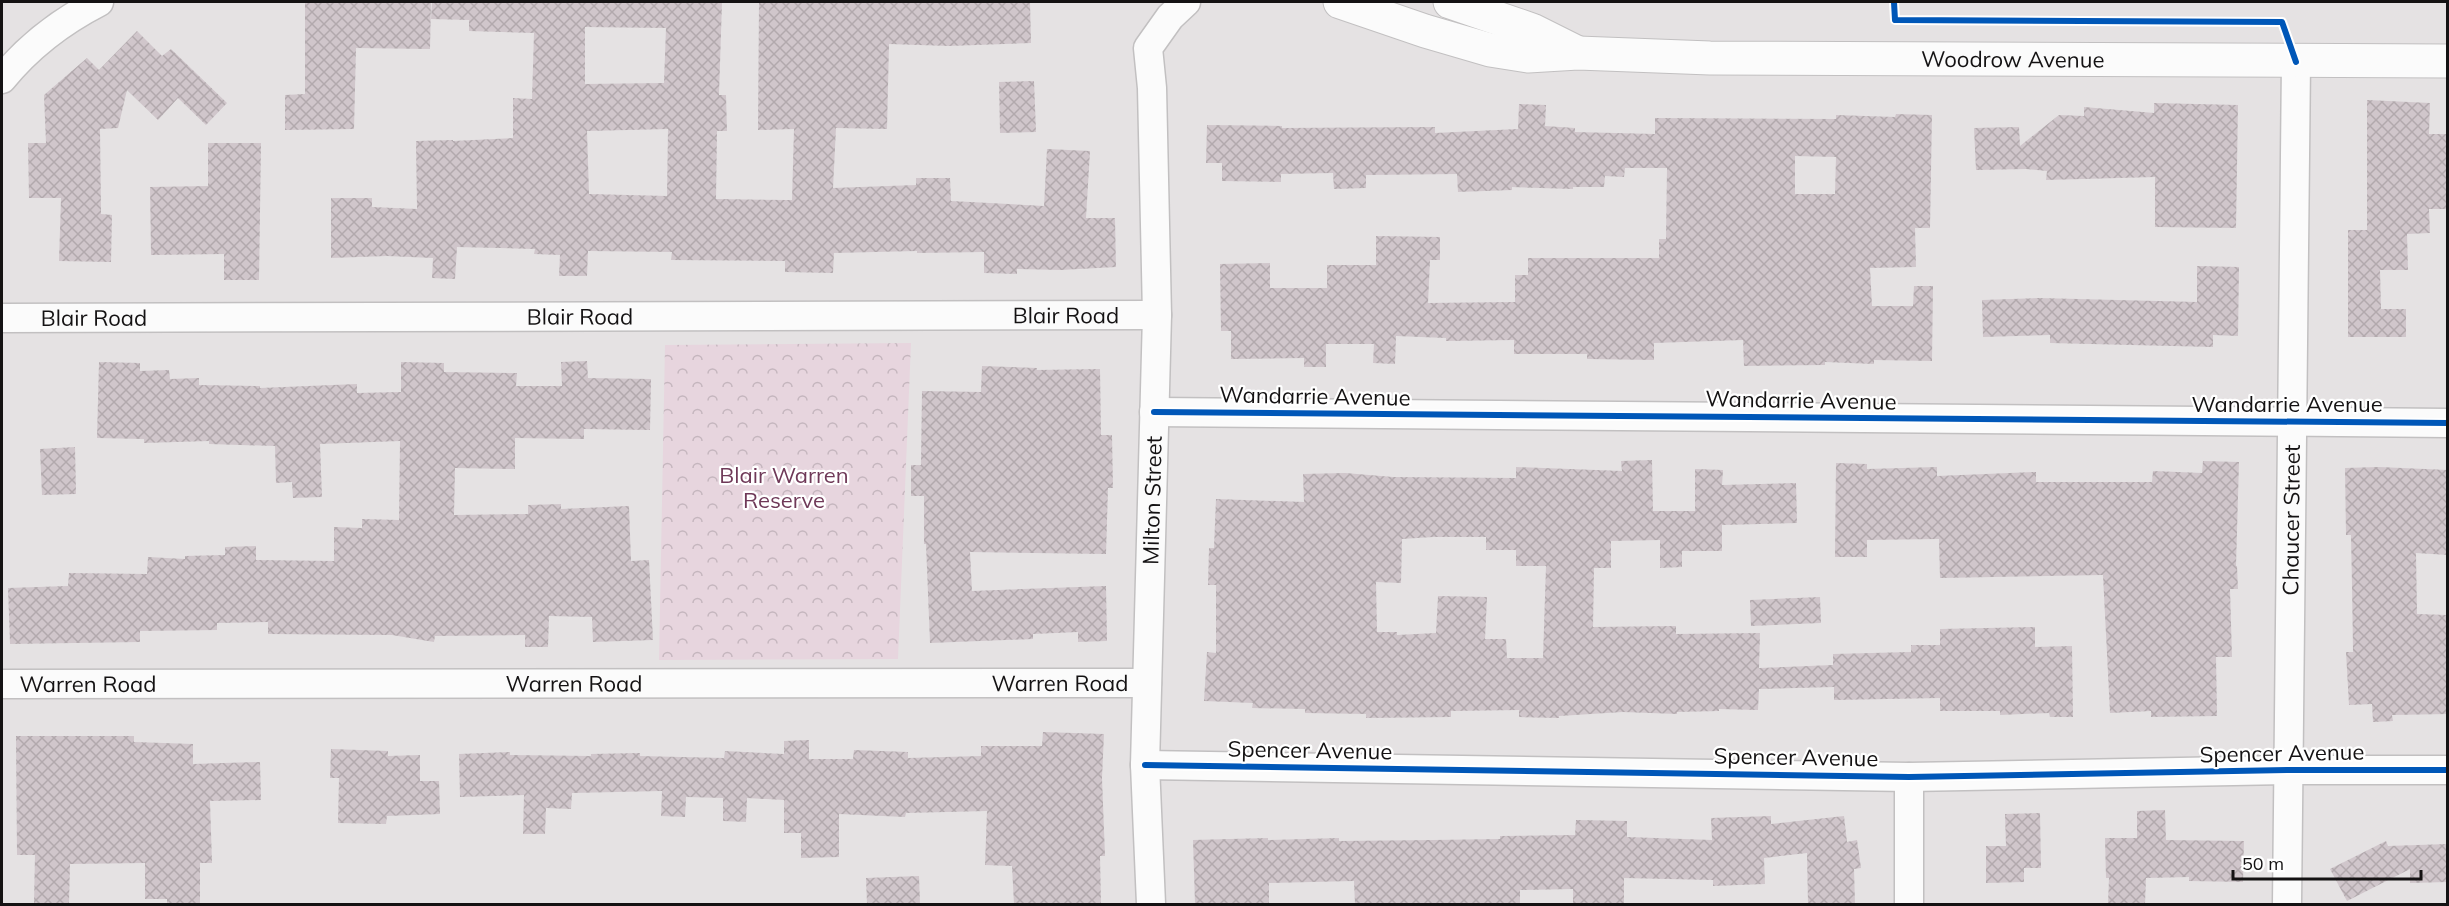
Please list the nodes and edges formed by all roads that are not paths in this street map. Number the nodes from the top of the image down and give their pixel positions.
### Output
1 (99, 2) edge
2 (1186, 2) edge
3 (1340, 2) edge
4 (1450, 2) edge
5 (76, 9) edge
6 (1578, 53) junction
7 (2448, 61) edge
8 (2296, 62) junction
9 (2, 79) edge
10 (1157, 315) junction
11 (2, 318) edge
12 (1154, 412) junction
13 (2293, 423) junction
14 (2448, 423) edge
15 (1146, 683) junction
16 (2, 684) edge
17 (1145, 765) junction
18 (2287, 770) junction
19 (2448, 770) edge
20 (1909, 777) junction
21 (1151, 904) edge
22 (1909, 904) edge
23 (2287, 904) edge

1 - 5 street
2 - 10 street, Milton Street
3 - 6 main road, Woodrow Avenue
4 - 6 main road, Woodrow Avenue
5 - 9 street
6 - 8 main road, Woodrow Avenue
7 - 8 main road, Woodrow Avenue
8 - 13 street, Chaucer Street
10 - 11 street, Blair Road
10 - 12 street, Milton Street
12 - 13 street, Wandarrie Avenue
12 - 15 street, Milton Street
13 - 14 street, Wandarrie Avenue
13 - 18 street, Chaucer Street
15 - 16 street, Warren Road
15 - 17 street, Milton Street
17 - 20 street, Spencer Avenue
17 - 21 street, Milton Street
18 - 19 street, Spencer Avenue
18 - 20 street, Spencer Avenue
18 - 23 street, Chaucer Street
20 - 22 street

